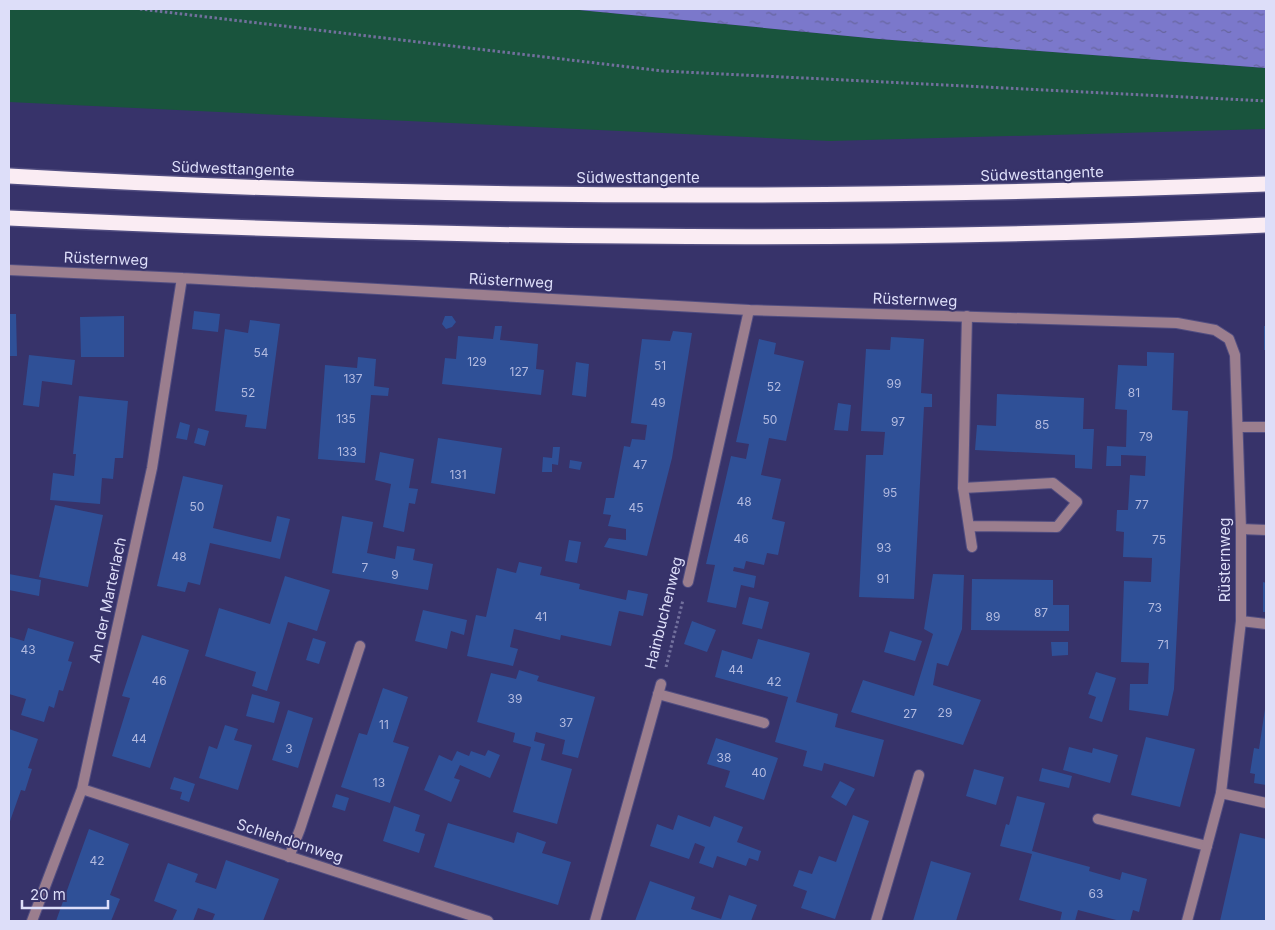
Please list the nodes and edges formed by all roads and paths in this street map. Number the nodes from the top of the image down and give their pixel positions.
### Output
1 (140, 9) edge
2 (1266, 101) edge
3 (9, 176) edge
4 (1266, 184) edge
5 (9, 218) edge
6 (1266, 225) edge
7 (9, 270) edge
8 (182, 278) junction
9 (749, 310) junction
10 (967, 316) junction
11 (1238, 427) junction
12 (1266, 428) edge
13 (963, 488) junction
14 (969, 526) junction
15 (1241, 529) junction
16 (1266, 530) edge
17 (972, 547) dead end
18 (688, 582) joint
19 (1241, 621) junction
20 (1266, 624) edge
21 (360, 646) dead end
22 (660, 689) junction
23 (764, 723) dead end
24 (920, 775) dead end
25 (82, 789) junction
26 (1221, 794) junction
27 (1266, 804) edge
28 (1098, 819) dead end
29 (1207, 846) junction
30 (289, 857) junction
31 (32, 921) edge
32 (488, 921) edge
33 (595, 921) edge
34 (876, 921) edge
35 (1187, 921) edge

1 - 2 path
3 - 4 highway, Südwesttangente
5 - 6 highway
7 - 8 street, Rüsternweg
8 - 9 street, Rüsternweg
8 - 25 street, An der Marterlach
9 - 10 street, Rüsternweg
9 - 18 street, Hainbuchenweg
10 - 11 street, Rüsternweg
10 - 13 street
11 - 12 street
11 - 15 street, Rüsternweg
13 - 14 street
13 - 14 street
14 - 17 street
15 - 16 street
15 - 19 street, Rüsternweg
18 - 22 path, Hainbuchenweg
19 - 20 street
19 - 26 street, Rüsternweg
21 - 30 street
22 - 23 street
22 - 33 street
24 - 34 street
25 - 30 street, Schlehdornweg
25 - 31 street, An der Marterlach
26 - 27 street
26 - 29 street, Rüsternweg
28 - 29 street
29 - 35 street, Rüsternweg
30 - 32 street, Schlehdornweg

